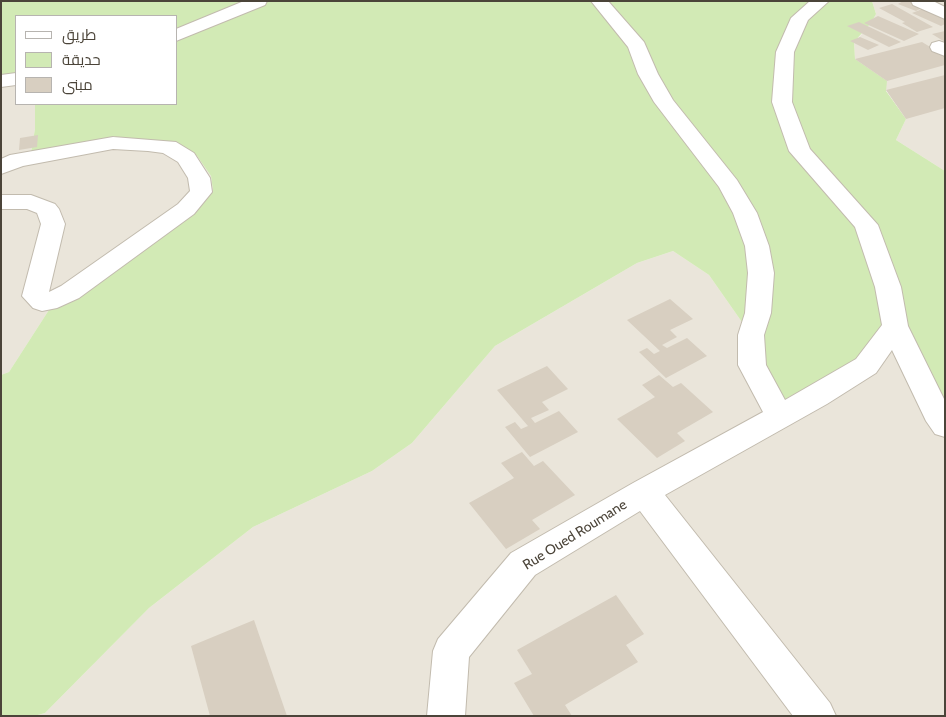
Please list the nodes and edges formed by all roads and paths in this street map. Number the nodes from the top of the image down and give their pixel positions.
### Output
1 (259, 1) edge
2 (599, 1) edge
3 (821, 1) edge
4 (919, 1) edge
5 (945, 14) edge
6 (178, 35) edge
7 (15, 79) edge
8 (1, 81) edge
9 (1, 167) edge
10 (1, 202) edge
11 (895, 326) junction
12 (780, 415) junction
13 (945, 426) edge
14 (644, 492) junction
15 (446, 716) edge
16 (817, 716) edge

1 - 6 street
2 - 12 street
3 - 11 street
4 - 5 street
7 - 8 street
9 - 10 street
11 - 12 street, Rue Oued Roumane
11 - 13 street
12 - 14 street, Rue Oued Roumane
14 - 15 street, Rue Oued Roumane
14 - 16 street

